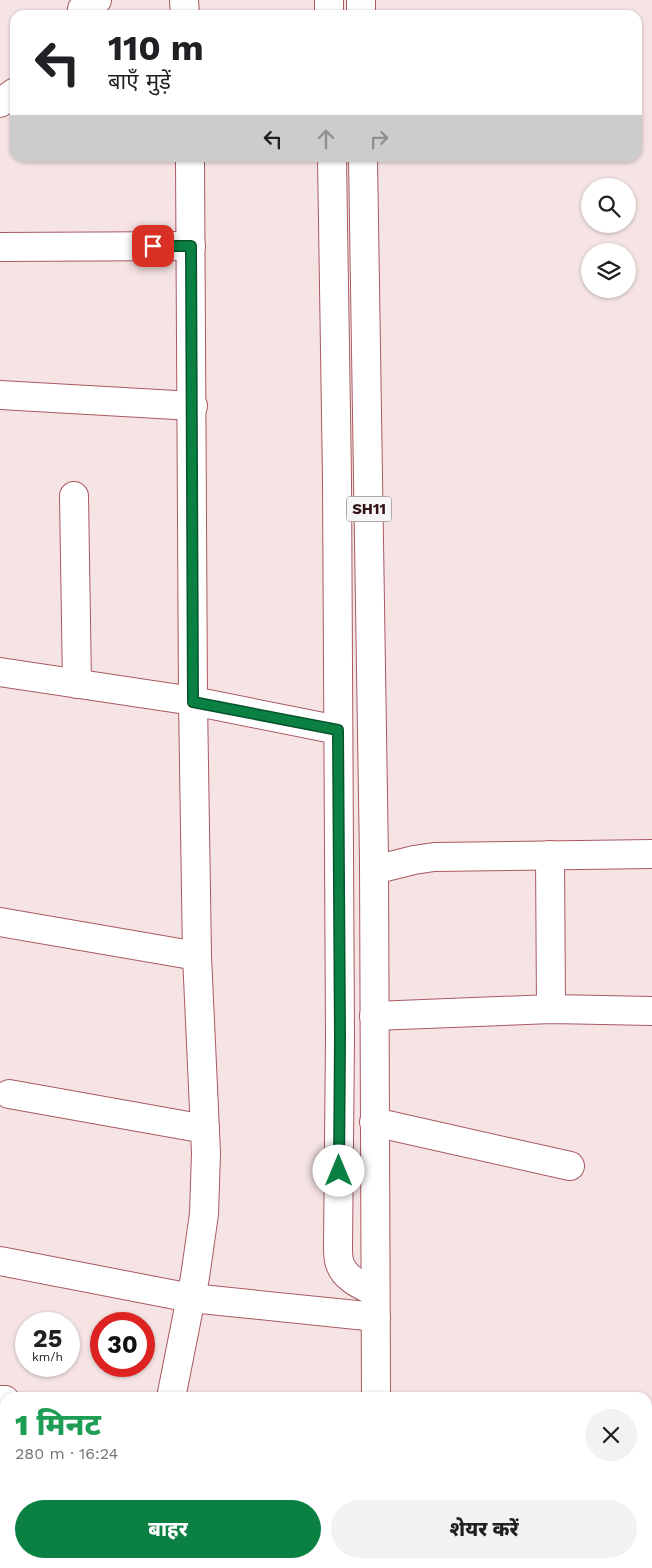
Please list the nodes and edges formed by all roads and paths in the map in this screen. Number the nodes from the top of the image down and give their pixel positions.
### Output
1 (97, 0) edge
2 (82, 10) edge
3 (190, 162) edge
4 (332, 162) edge
5 (364, 162) edge
6 (191, 246) junction
7 (0, 247) edge
8 (0, 395) edge
9 (192, 406) junction
10 (74, 496) dead end
11 (0, 672) edge
12 (77, 684) junction
13 (193, 702) junction
14 (338, 730) junction
15 (652, 854) edge
16 (550, 855) junction
17 (374, 865) junction
18 (0, 922) edge
19 (197, 956) junction
20 (551, 1009) junction
21 (652, 1011) edge
22 (374, 1016) junction
23 (9, 1094) dead end
24 (374, 1122) junction
25 (205, 1129) junction
26 (570, 1166) dead end
27 (0, 1261) edge
28 (191, 1298) junction
29 (375, 1304) junction
30 (172, 1392) edge
31 (376, 1392) edge

1 - 2 street
3 - 6 street
4 - 14 street
5 - 17 street, SH11
6 - 7 street
6 - 9 street
8 - 9 street
9 - 13 street
10 - 12 street
11 - 12 street
12 - 13 street
13 - 14 street
13 - 19 street
14 - 29 street
15 - 16 street
16 - 17 street
16 - 20 street
17 - 22 street, SH11
18 - 19 street
19 - 25 street
20 - 21 street
20 - 22 street
22 - 24 street, SH11
23 - 25 street
24 - 26 street
24 - 29 street, SH11
25 - 28 street
27 - 28 street
28 - 29 street
28 - 30 street
29 - 31 street, SH11

